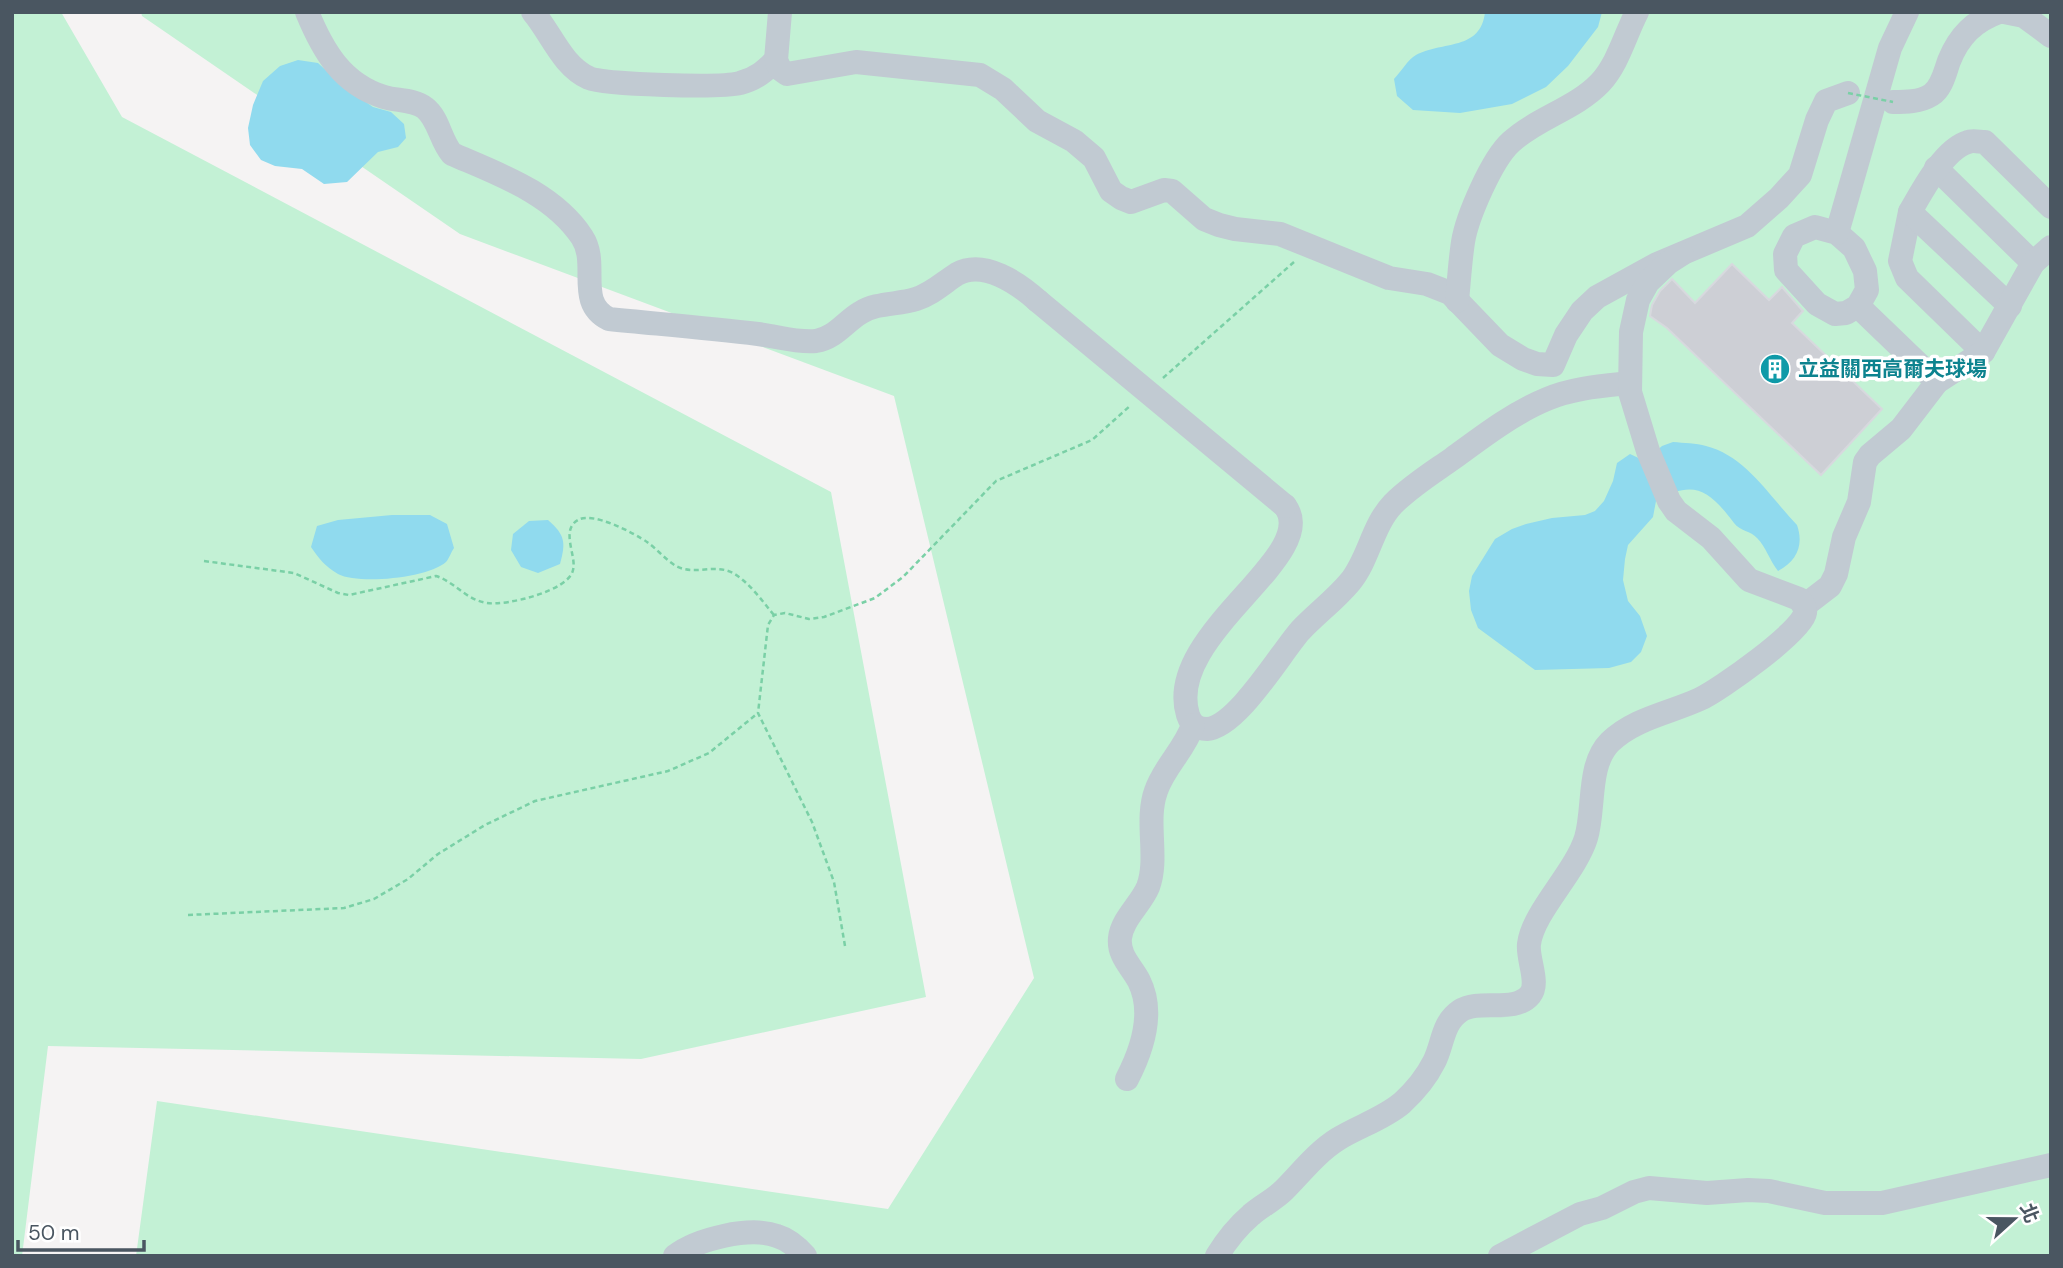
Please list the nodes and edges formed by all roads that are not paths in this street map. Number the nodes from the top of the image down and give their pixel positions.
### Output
1 (533, 12) edge
2 (780, 12) edge
3 (1637, 12) edge
4 (1906, 12) edge
5 (2001, 12) edge
6 (313, 15) edge
7 (2051, 36) edge
8 (776, 60) junction
9 (1848, 93) road end
10 (1893, 102) road end
11 (1936, 169) junction
12 (2051, 207) edge
13 (1910, 212) junction
14 (1837, 233) junction
15 (1682, 254) junction
16 (2042, 255) edge
17 (1457, 301) junction
18 (1858, 306) junction
19 (2010, 306) junction
20 (1983, 352) junction
21 (1553, 365) junction
22 (1937, 382) junction
23 (1630, 383) junction
24 (1580, 389) junction
25 (1804, 606) junction
26 (1193, 726) junction
27 (1127, 1079) dead end
28 (2051, 1165) edge
29 (675, 1256) edge
30 (805, 1256) edge
31 (1217, 1256) edge
32 (1500, 1256) edge

1 - 8 lane
2 - 8 lane
3 - 17 lane
4 - 14 lane
5 - 7 lane
5 - 10 lane
6 - 26 lane, bridge
8 - 17 lane
9 - 15 lane
11 - 12 lane
11 - 13 lane
11 - 16 lane
13 - 19 lane
13 - 20 lane
14 - 18 lane
14 - 18 lane
15 - 21 lane
15 - 23 lane
16 - 19 lane
17 - 21 lane
18 - 22 lane
19 - 20 lane
20 - 22 lane
21 - 24 lane
22 - 25 lane
23 - 24 lane
23 - 25 lane
24 - 26 lane
25 - 31 lane
26 - 27 lane
28 - 32 lane
29 - 30 lane

